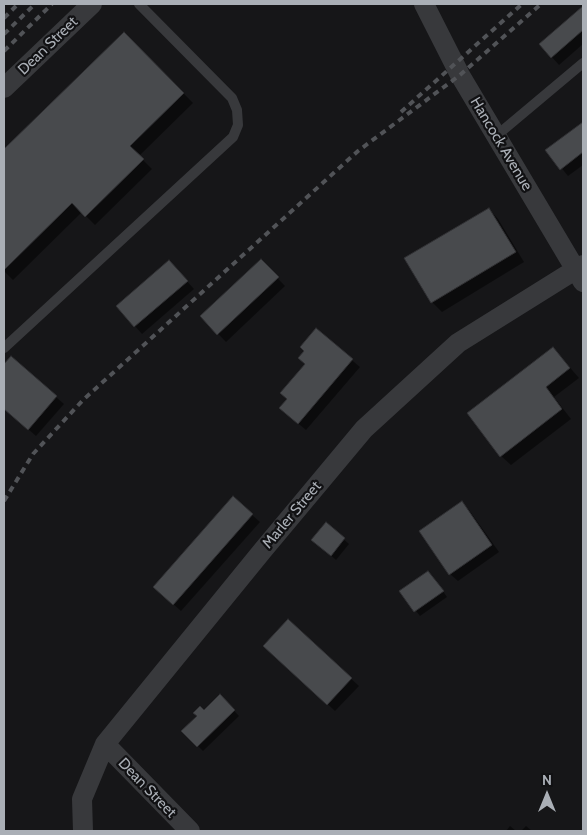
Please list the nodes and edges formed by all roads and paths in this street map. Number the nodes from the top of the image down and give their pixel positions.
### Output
1 (92, 4) edge
2 (139, 4) edge
3 (424, 4) edge
4 (583, 63) edge
5 (4, 88) edge
6 (496, 136) junction
7 (581, 272) edge
8 (4, 348) edge
9 (105, 744) junction
10 (83, 831) edge
11 (190, 831) edge

1 - 5 street, Dean Street
2 - 8 lane
3 - 6 street, Hancock Avenue
4 - 6 lane
6 - 7 street, Hancock Avenue
7 - 9 street, Marler Street
9 - 10 street, Marler Street
9 - 11 street, Dean Street

